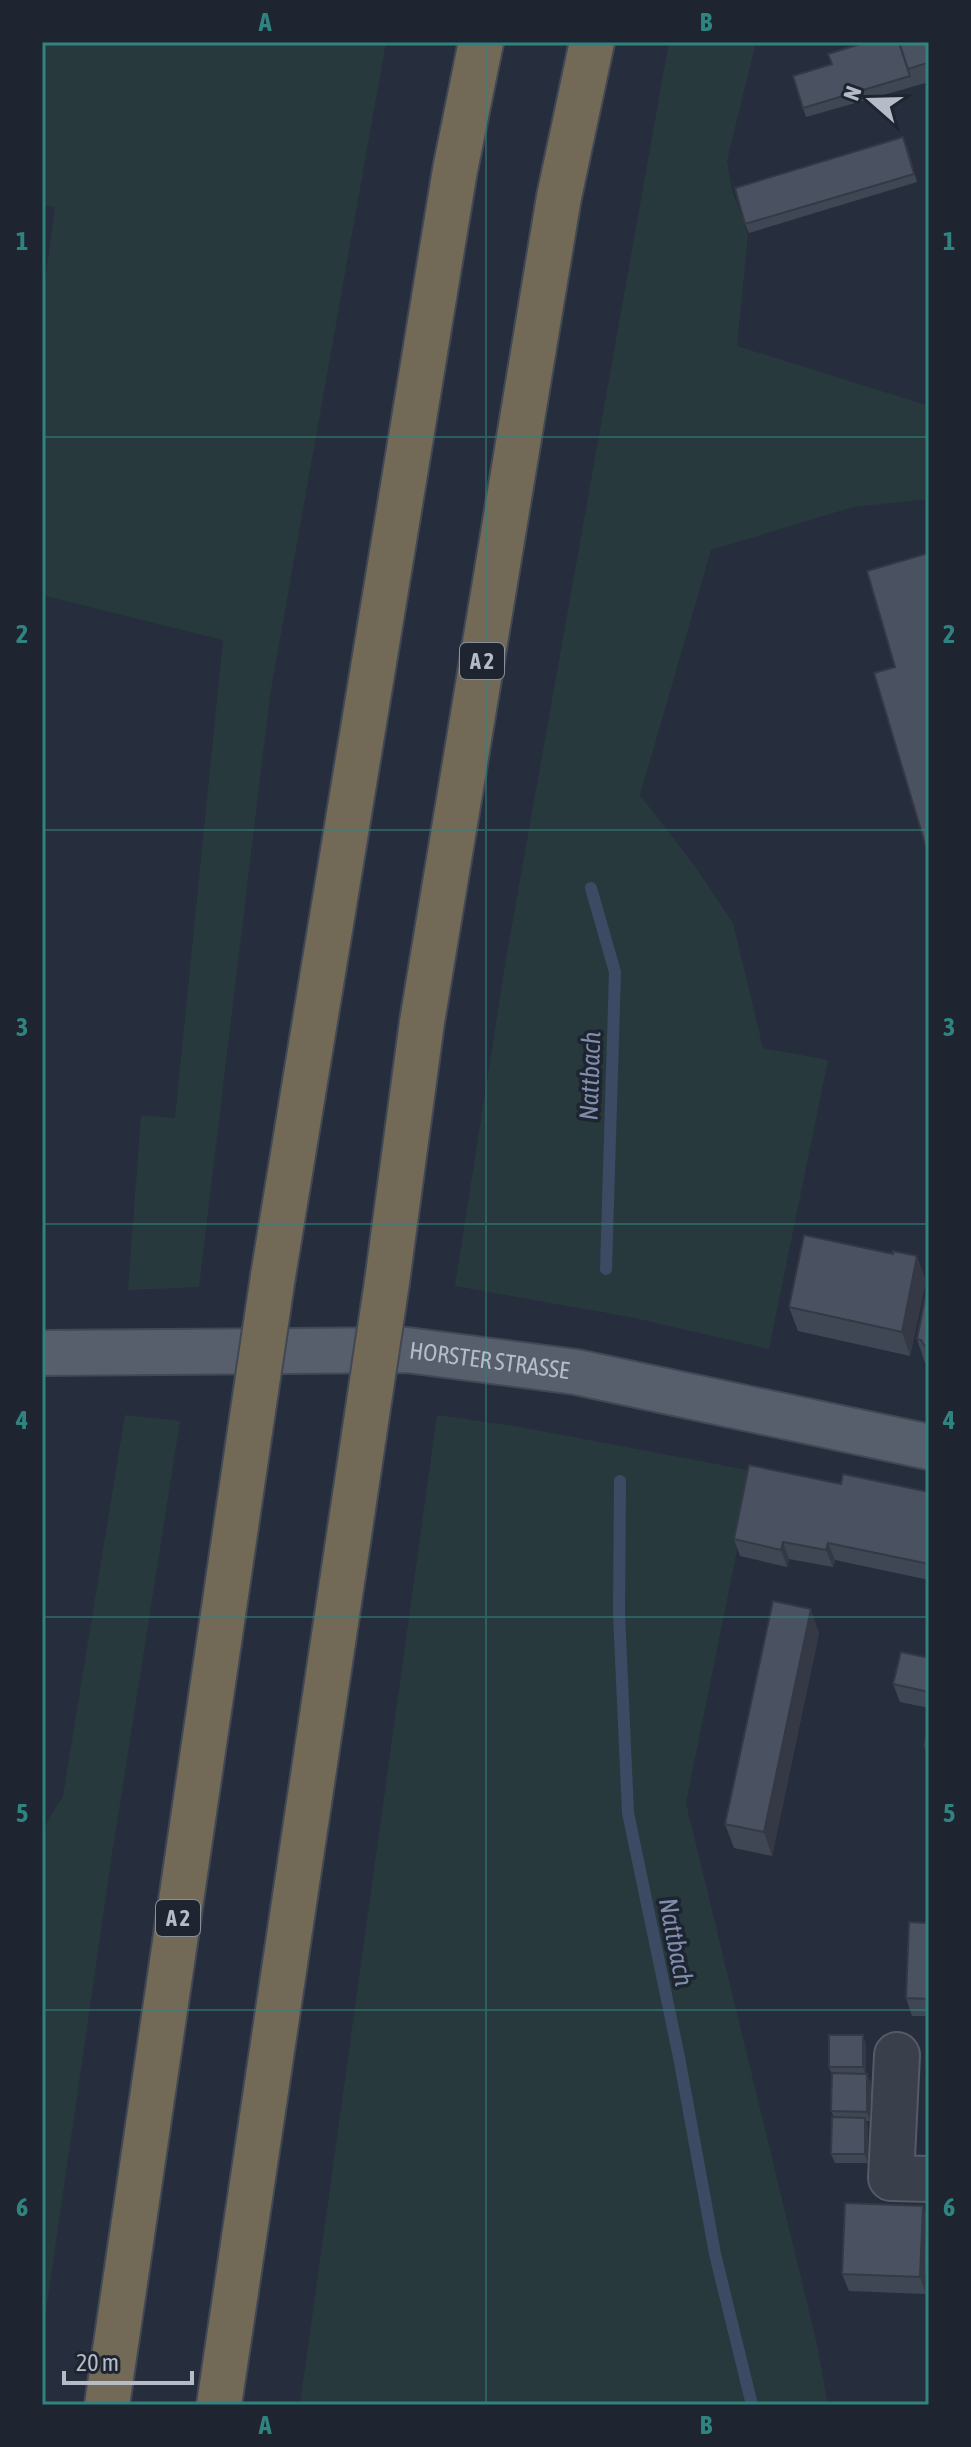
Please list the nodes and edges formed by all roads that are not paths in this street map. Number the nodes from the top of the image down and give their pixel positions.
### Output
1 (481, 42) edge
2 (592, 42) edge
3 (42, 1353) edge
4 (929, 1447) edge
5 (897, 2055) dead end
6 (929, 2179) edge
7 (107, 2405) edge
8 (219, 2405) edge

1 - 7 highway, A 2, bridge
2 - 8 highway, A 2, bridge
3 - 4 main road, HORSTER STRASSE
5 - 6 street

